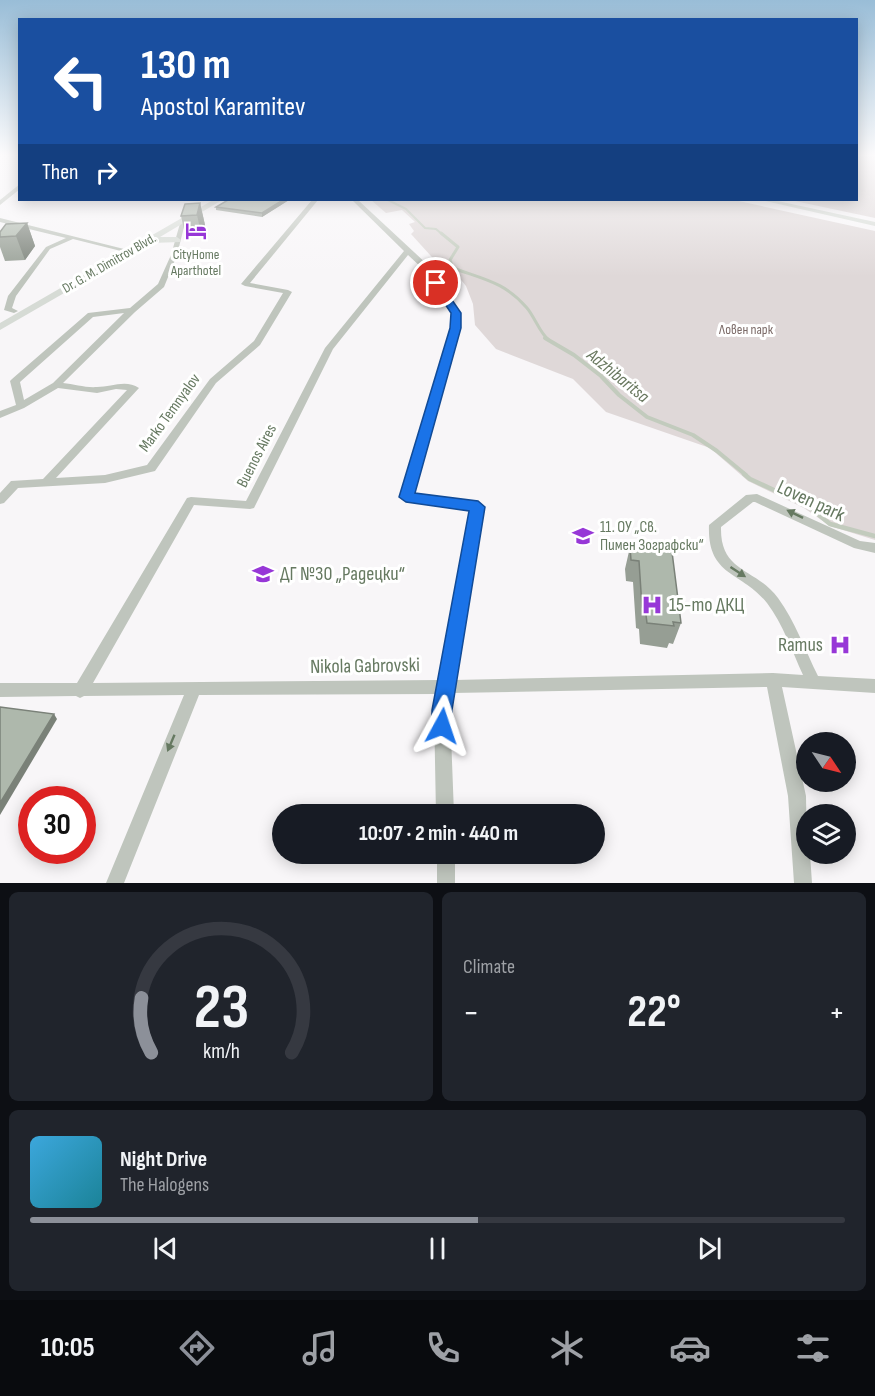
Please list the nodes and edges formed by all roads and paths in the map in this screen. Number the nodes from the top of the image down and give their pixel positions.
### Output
1 (206, 201) edge
2 (216, 201) edge
3 (314, 201) edge
4 (357, 201) edge
5 (770, 201) edge
6 (0, 220) edge
7 (184, 220) junction
8 (875, 224) edge
9 (74, 237) junction
10 (149, 240) junction
11 (177, 240) junction
12 (121, 249) junction
13 (408, 251) junction
14 (132, 310) junction
15 (14, 311) junction
16 (0, 319) edge
17 (0, 327) edge
18 (56, 385) junction
19 (21, 406) junction
20 (0, 415) edge
21 (45, 483) junction
22 (0, 500) edge
23 (875, 548) edge
24 (773, 680) junction
25 (813, 681) junction
26 (447, 686) junction
27 (875, 686) edge
28 (194, 689) junction
29 (0, 690) edge
30 (80, 690) junction
31 (445, 804) edge
32 (446, 864) edge
33 (115, 883) edge
34 (446, 883) edge
35 (803, 883) edge

1 - 12 main road, Dr. G. M. Dimitrov Blvd.
2 - 7 main road, Dr. G. M. Dimitrov Blvd.
3 - 21 street, Marko Temnyalov
4 - 13 street
5 - 8 main road
6 - 9 street
7 - 10 main road, Dr. G. M. Dimitrov Blvd.
7 - 11 street
9 - 12 street
9 - 15 street
10 - 11 main road
10 - 17 main road, Dr. G. M. Dimitrov Blvd.
11 - 14 street
12 - 15 main road, Dr. G. M. Dimitrov Blvd.
13 - 26 street
13 - 30 street, Buenos Aires
14 - 18 street
14 - 19 street
15 - 16 main road, Dr. G. M. Dimitrov Blvd.
18 - 19 street
18 - 21 street
19 - 20 street
21 - 22 street, Marko Temnyalov
23 -> 25 street, Loven park
24 - 25 street, Nikola Gabrovski
24 - 26 street, Nikola Gabrovski
24 - 35 street
25 - 27 street, Nikola Gabrovski
26 - 28 street, Nikola Gabrovski
26 - 31 street
28 - 30 street, Nikola Gabrovski
28 -> 33 street
29 - 30 street, Nikola Gabrovski
32 - 34 street

